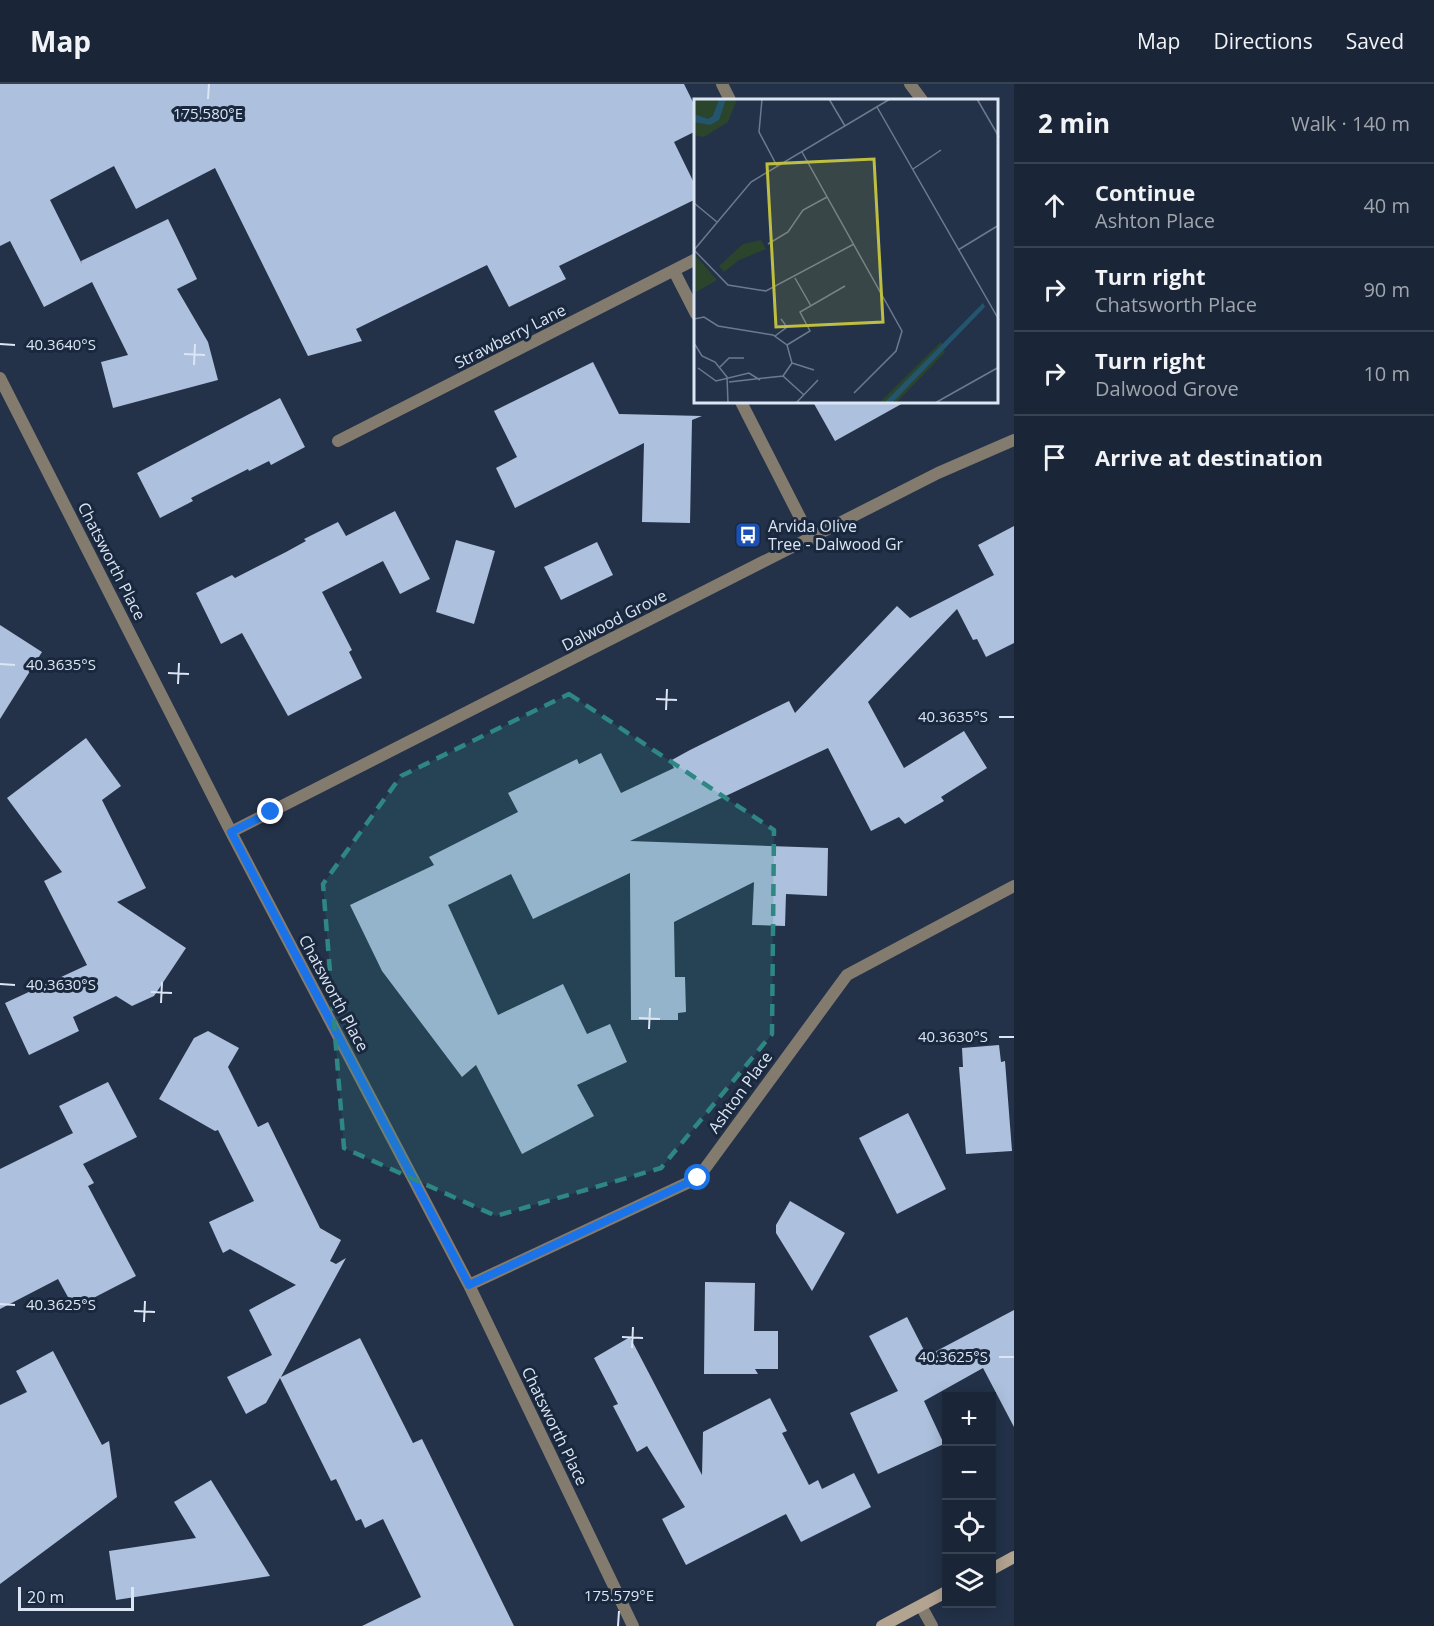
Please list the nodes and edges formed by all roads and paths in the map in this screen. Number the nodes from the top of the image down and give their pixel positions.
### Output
1 (722, 84) edge
2 (910, 84) edge
3 (730, 99) edge
4 (921, 99) edge
5 (694, 260) edge
6 (674, 271) junction
7 (694, 310) edge
8 (0, 378) edge
9 (742, 404) edge
10 (1014, 440) edge
11 (338, 441) dead end
12 (811, 539) junction
13 (231, 832) junction
14 (1014, 886) edge
15 (469, 1285) junction
16 (1014, 1557) edge
17 (996, 1567) edge
18 (942, 1594) edge
19 (921, 1606) junction
20 (633, 1626) edge
21 (882, 1626) edge
22 (932, 1626) edge

1 - 3 street
2 - 4 street
5 - 6 street, Strawberry Lane
6 - 7 street
6 - 11 street, Strawberry Lane
8 - 13 street, Chatsworth Place
9 - 12 street
10 - 12 street, Dalwood Grove
12 - 13 street, Dalwood Grove
13 - 15 street, Chatsworth Place
14 - 15 street, Ashton Place
15 - 20 street, Chatsworth Place
16 - 17 street
18 - 19 street
19 - 21 street
19 - 22 street

